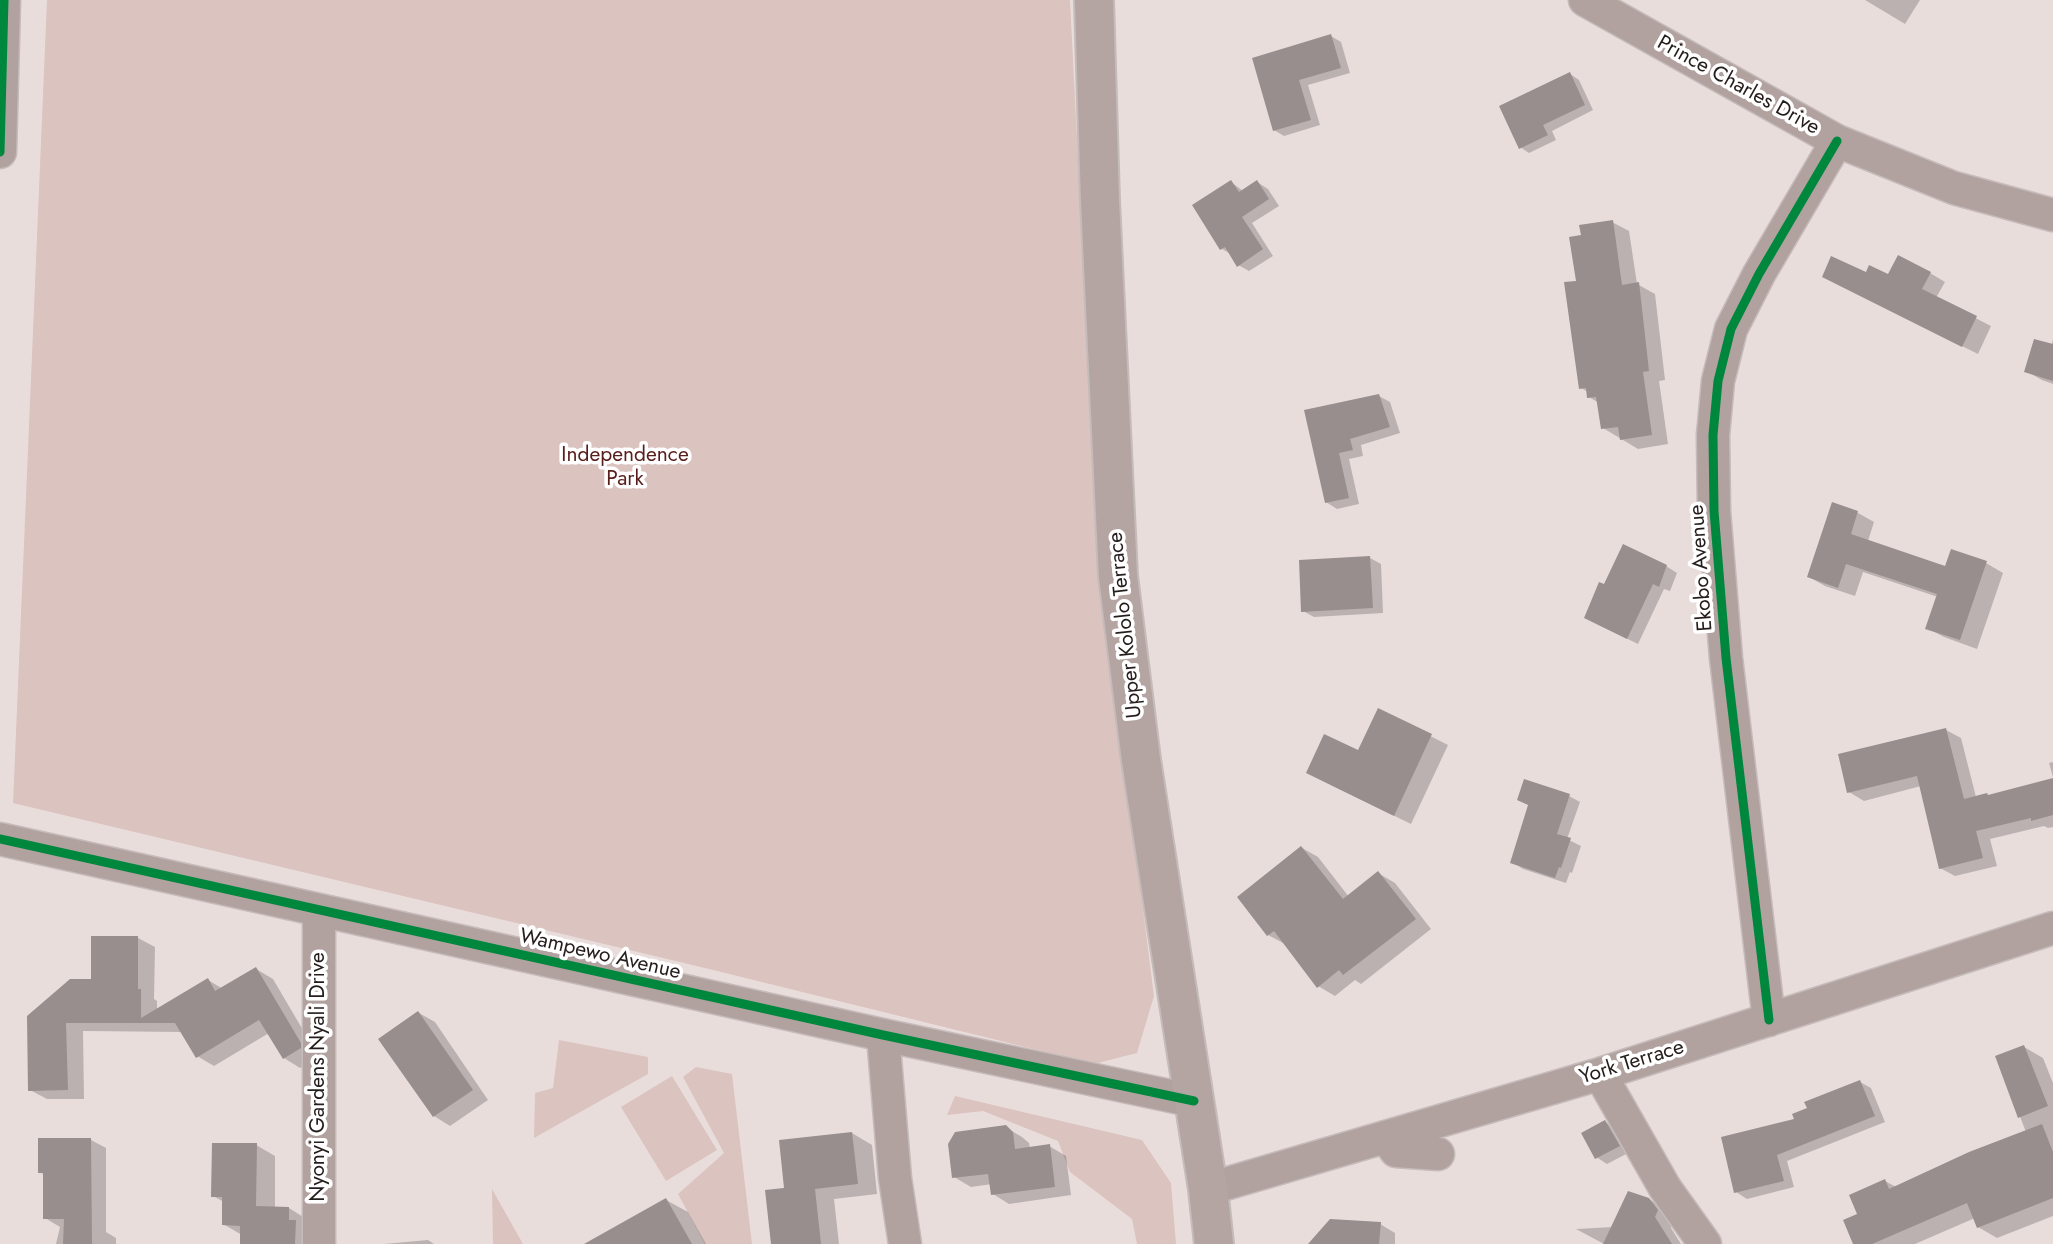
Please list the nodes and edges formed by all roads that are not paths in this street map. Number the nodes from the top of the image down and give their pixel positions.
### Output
1 (4, 0) edge
2 (1094, 0) edge
3 (1586, 0) edge
4 (1837, 141) junction
5 (0, 152) edge
6 (2053, 215) edge
7 (0, 839) edge
8 (319, 910) junction
9 (2053, 928) edge
10 (1769, 1020) junction
11 (883, 1035) junction
12 (1600, 1074) junction
13 (1194, 1101) junction
14 (1386, 1137) junction
15 (1438, 1154) dead end
16 (1208, 1189) junction
17 (318, 1244) edge
18 (905, 1244) edge
19 (1214, 1244) edge
20 (1705, 1244) edge

1 - 5 street
2 - 13 main road, Upper Kololo Terrace
3 - 4 street, Prince Charles Drive
4 - 6 street, Prince Charles Drive
4 - 10 street, Ekobo Avenue
7 - 8 street, Wampewo Avenue
8 - 11 street, Wampewo Avenue
8 - 17 street, Nyonyi Gardens Nyali Drive
9 - 10 street, York Terrace
10 - 12 street, York Terrace
11 - 13 street, Wampewo Avenue
11 - 18 street
12 - 14 street, York Terrace
12 - 20 street
13 - 16 main road, Upper Kololo Terrace
14 - 15 street
14 - 16 street, York Terrace
16 - 19 main road, Upper Kololo Terrace

